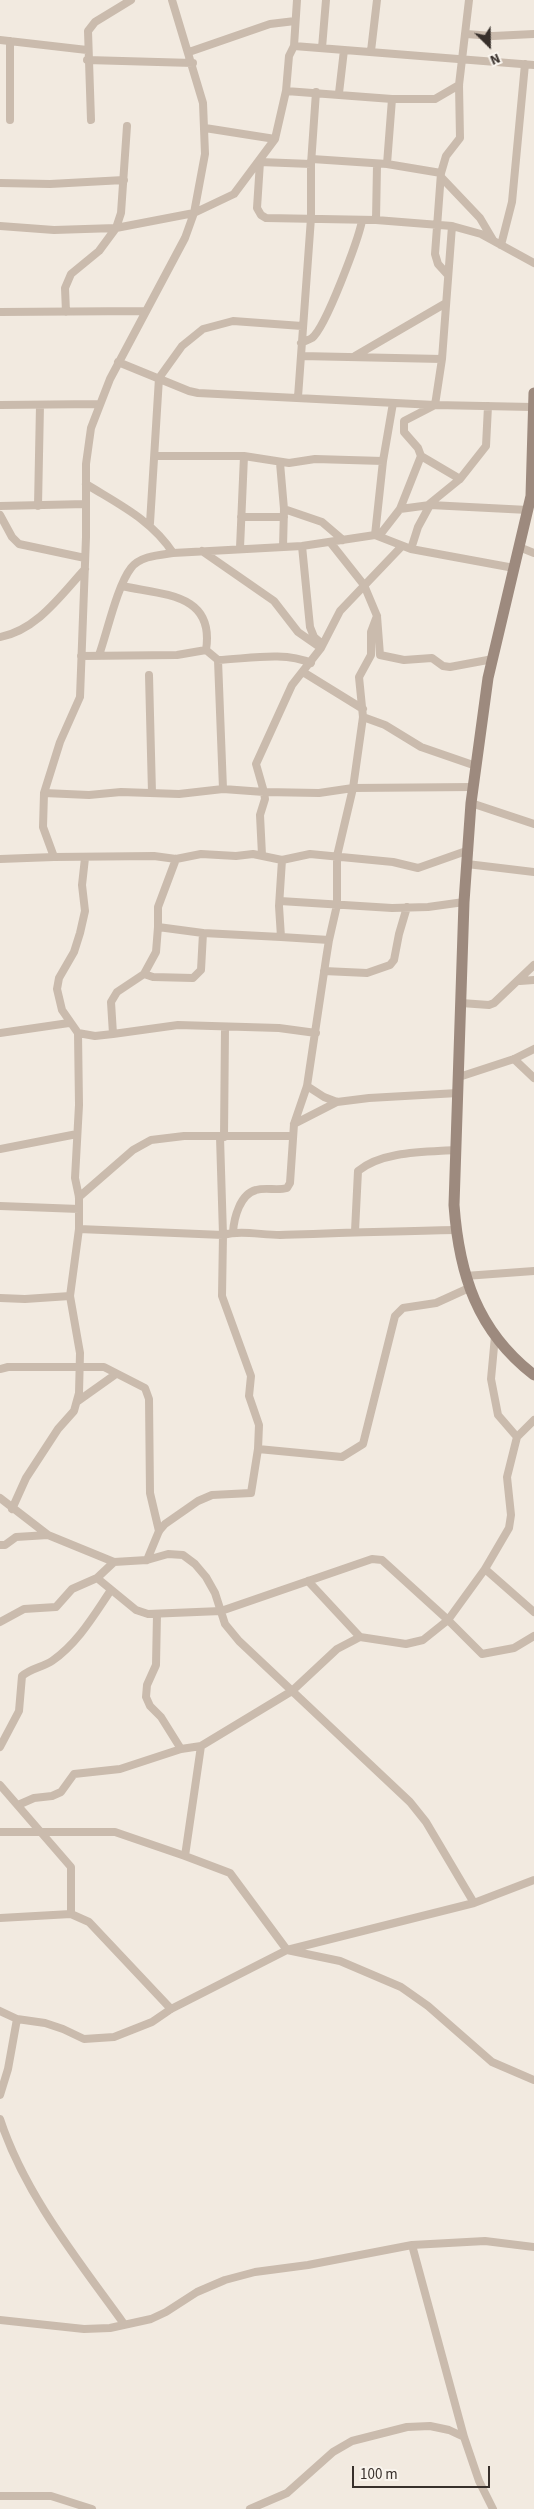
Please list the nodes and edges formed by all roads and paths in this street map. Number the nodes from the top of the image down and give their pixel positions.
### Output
1 (131, 0) edge
2 (172, 0) edge
3 (297, 0) edge
4 (326, 0) edge
5 (377, 0) edge
6 (469, 0) edge
7 (295, 21) junction
8 (466, 34) junction
9 (534, 34) edge
10 (0, 40) edge
11 (10, 41) junction
12 (294, 46) junction
13 (322, 48) junction
14 (87, 50) junction
15 (344, 50) junction
16 (189, 52) junction
17 (372, 52) junction
18 (88, 60) junction
19 (464, 60) junction
20 (192, 63) junction
21 (525, 64) junction
22 (534, 65) edge
23 (459, 85) junction
24 (286, 91) junction
25 (316, 92) junction
26 (339, 93) junction
27 (392, 99) junction
28 (6, 116) edge
29 (91, 120) dead end
30 (127, 126) dead end
31 (206, 128) junction
32 (275, 139) junction
33 (312, 161) junction
34 (260, 162) junction
35 (388, 164) junction
36 (377, 165) junction
37 (441, 175) junction
38 (124, 180) junction
39 (0, 183) edge
40 (194, 213) junction
41 (311, 218) junction
42 (362, 220) junction
43 (376, 220) junction
44 (0, 226) edge
45 (437, 226) junction
46 (452, 226) junction
47 (116, 228) junction
48 (493, 240) junction
49 (501, 245) junction
50 (534, 263) edge
51 (448, 275) junction
52 (446, 303) junction
53 (144, 311) junction
54 (0, 312) edge
55 (66, 312) junction
56 (302, 326) junction
57 (301, 342) junction
58 (301, 356) junction
59 (354, 357) junction
60 (442, 359) junction
61 (118, 362) junction
62 (159, 378) junction
63 (534, 393) edge
64 (298, 397) junction
65 (393, 403) junction
66 (99, 404) junction
67 (0, 405) edge
68 (40, 405) junction
69 (435, 405) junction
70 (488, 406) junction
71 (532, 407) junction
72 (156, 456) junction
73 (244, 456) junction
74 (421, 456) junction
75 (383, 461) junction
76 (280, 463) junction
77 (460, 479) junction
78 (86, 484) junction
79 (86, 504) junction
80 (429, 505) junction
81 (0, 506) edge
82 (38, 506) junction
83 (400, 509) junction
84 (528, 510) junction
85 (284, 513) junction
86 (0, 515) edge
87 (241, 517) junction
88 (150, 524) junction
89 (377, 536) junction
90 (343, 540) junction
91 (330, 542) junction
92 (302, 546) junction
93 (402, 546) junction
94 (284, 547) junction
95 (519, 547) junction
96 (240, 548) junction
97 (411, 549) junction
98 (202, 551) junction
99 (173, 553) junction
100 (534, 553) edge
101 (85, 558) junction
102 (514, 568) junction
103 (84, 569) junction
104 (364, 585) junction
105 (122, 586) junction
106 (377, 616) junction
107 (0, 638) edge
108 (322, 647) junction
109 (206, 650) junction
110 (100, 655) junction
111 (81, 656) junction
112 (493, 659) junction
113 (218, 660) junction
114 (311, 662) junction
115 (304, 672) junction
116 (149, 675) dead end
117 (363, 713) junction
118 (476, 766) junction
119 (473, 787) junction
120 (354, 788) junction
121 (222, 789) junction
122 (264, 792) junction
123 (44, 793) junction
124 (152, 793) junction
125 (471, 803) junction
126 (534, 824) edge
127 (468, 850) junction
128 (262, 855) junction
129 (337, 856) junction
130 (54, 857) junction
131 (85, 858) junction
132 (0, 859) edge
133 (176, 859) junction
134 (282, 860) junction
135 (467, 864) junction
136 (534, 872) edge
137 (280, 901) junction
138 (464, 902) junction
139 (337, 905) junction
140 (407, 907) junction
141 (158, 927) junction
142 (203, 933) junction
143 (281, 937) junction
144 (328, 940) junction
145 (534, 965) edge
146 (324, 972) junction
147 (144, 974) junction
148 (534, 980) edge
149 (520, 981) junction
150 (461, 1003) junction
151 (69, 1023) junction
152 (225, 1028) junction
153 (78, 1033) junction
154 (316, 1033) junction
155 (0, 1034) edge
156 (113, 1034) junction
157 (534, 1049) edge
158 (514, 1059) junction
159 (458, 1077) junction
160 (534, 1078) edge
161 (307, 1086) junction
162 (458, 1093) junction
163 (337, 1102) junction
164 (294, 1124) junction
165 (76, 1134) junction
166 (292, 1136) junction
167 (222, 1137) junction
168 (0, 1149) edge
169 (455, 1150) junction
170 (78, 1197) junction
171 (0, 1206) edge
172 (79, 1209) junction
173 (79, 1229) junction
174 (456, 1230) junction
175 (233, 1232) junction
176 (355, 1232) junction
177 (223, 1235) junction
178 (534, 1271) edge
179 (465, 1276) junction
180 (468, 1288) junction
181 (70, 1296) junction
182 (0, 1298) edge
183 (495, 1336) junction
184 (81, 1366) junction
185 (0, 1369) edge
186 (116, 1374) junction
187 (534, 1375) edge
188 (78, 1401) junction
189 (534, 1420) edge
190 (517, 1437) junction
191 (258, 1449) junction
192 (0, 1498) edge
193 (12, 1509) junction
194 (159, 1531) junction
195 (48, 1535) junction
196 (0, 1545) edge
197 (147, 1560) junction
198 (114, 1562) junction
199 (485, 1568) junction
200 (97, 1578) junction
201 (308, 1581) junction
202 (111, 1590) junction
203 (220, 1611) junction
204 (534, 1612) edge
205 (158, 1614) junction
206 (448, 1620) junction
207 (0, 1622) edge
208 (534, 1636) edge
209 (360, 1637) junction
210 (292, 1691) junction
211 (201, 1746) junction
212 (0, 1748) edge
213 (181, 1749) junction
214 (0, 1785) edge
215 (18, 1805) junction
216 (41, 1831) junction
217 (0, 1832) edge
218 (185, 1856) junction
219 (534, 1880) edge
220 (474, 1903) junction
221 (71, 1914) junction
222 (0, 1918) edge
223 (287, 1950) junction
224 (170, 2009) junction
225 (0, 2011) edge
226 (17, 2019) junction
227 (534, 2080) edge
228 (1, 2083) edge
229 (0, 2095) edge
230 (0, 2119) edge
231 (412, 2245) junction
232 (534, 2247) edge
233 (0, 2320) edge
234 (124, 2324) junction
235 (464, 2437) junction
236 (0, 2496) edge
237 (92, 2509) edge
238 (250, 2509) edge
239 (493, 2509) edge

1 - 14 street
2 - 16 street
3 - 7 street
4 - 13 street
5 - 17 street
6 - 8 street
7 - 12 street
7 - 16 street
8 - 9 street
8 - 19 street
10 - 11 street
11 - 14 street
11 - 28 street
12 - 13 street
12 - 24 street
13 - 15 street
14 - 18 street
15 - 17 street
15 - 26 street
16 - 20 street
17 - 19 street
18 - 20 street
18 - 29 street
19 - 21 street
19 - 23 street
20 - 31 street
21 - 22 street
21 - 49 street
23 - 27 street
23 - 37 street
24 - 25 street
24 - 32 street
25 - 26 street
25 - 33 street
26 - 27 street
27 - 35 street
30 - 38 street
31 - 32 street
31 - 40 street
32 - 34 street
33 - 34 street
33 - 36 street
33 - 41 street
34 - 40 street
34 - 41 street
35 - 36 street
35 - 37 street
36 - 43 street
37 - 45 street
37 - 48 street
38 - 39 street
38 - 47 street
40 - 47 street
40 - 53 street
41 - 42 street
41 - 56 street
42 - 43 street
42 - 57 street
43 - 45 street
44 - 47 street
45 - 46 street
45 - 51 street
46 - 48 street
46 - 51 street
47 - 55 street
48 - 49 street
49 - 50 street
51 - 52 street
52 - 59 street
52 - 60 street
53 - 55 street
53 - 61 street
54 - 55 street
56 - 57 street
56 - 62 street
57 - 58 street
58 - 59 street
58 - 64 street
59 - 60 street
60 - 69 street
61 - 62 street
61 - 66 street
62 - 64 street
62 - 72 street
63 - 71 main road
64 - 65 street
65 - 69 street
65 - 75 street
66 - 68 street
66 - 78 street
67 - 68 street
68 - 82 street
69 - 70 street
69 - 74 street
70 - 71 street
70 - 77 street
71 - 84 main road
72 - 73 street
72 - 88 street
73 - 76 street
73 - 87 street
74 - 77 street
74 - 83 street
75 - 76 street
75 - 89 street
76 - 85 street
77 - 80 street
78 - 79 street
78 - 88 street
79 - 82 street
79 - 101 street
80 - 83 street
80 - 84 street
80 - 97 street
81 - 82 street
83 - 89 street
84 - 95 main road
85 - 87 street
85 - 90 street
85 - 94 street
86 - 101 street
87 - 96 street
88 - 99 street
89 - 90 street
89 - 93 street
90 - 91 street
91 - 92 street
91 - 104 street
92 - 94 street
92 - 108 street
93 - 97 street
93 - 104 street
94 - 96 street
95 - 100 street
95 - 102 main road
96 - 98 street
97 - 102 street
98 - 99 street
98 - 108 street
99 - 105 street
101 - 103 street
102 - 112 main road
103 - 107 street
103 - 111 street
104 - 106 street
104 - 108 street
105 - 109 street
105 - 110 street
106 - 112 street
106 - 117 street
108 - 114 street
109 - 110 street
109 - 113 street
110 - 111 street
111 - 123 street
112 - 118 main road
113 - 114 street
113 - 121 street
114 - 115 street
115 - 117 street
115 - 122 street
116 - 124 street
117 - 118 street
117 - 120 street
118 - 119 main road
119 - 120 street
119 - 125 main road
120 - 122 street
120 - 129 street
121 - 122 street
121 - 124 street
122 - 128 street
123 - 124 street
123 - 130 street
125 - 126 street
125 - 127 main road
127 - 129 street
127 - 135 main road
128 - 133 street
128 - 134 street
129 - 134 street
129 - 139 street
130 - 131 street
130 - 132 street
131 - 133 street
131 - 151 street
133 - 141 street
134 - 137 street
135 - 136 street
135 - 138 main road
137 - 139 street
137 - 143 street
138 - 140 street
138 - 150 main road
139 - 140 street
139 - 144 street
140 - 146 street
141 - 142 street
141 - 147 street
142 - 143 street
142 - 147 street
143 - 144 street
144 - 146 street
145 - 149 street
146 - 154 street
147 - 156 street
148 - 149 street
149 - 150 street
150 - 159 main road
151 - 153 street
151 - 155 street
152 - 154 street
152 - 156 street
152 - 167 street
153 - 156 street
153 - 165 street
154 - 161 street
157 - 158 street
158 - 159 street
158 - 160 street
159 - 162 main road
161 - 163 street
161 - 164 street
162 - 163 street
162 - 169 main road
163 - 164 street
164 - 166 street
165 - 168 street
165 - 170 street
166 - 167 street
166 - 175 street
167 - 170 street
167 - 177 street
169 - 174 main road
169 - 176 street
170 - 172 street
171 - 172 street
172 - 173 street
173 - 177 street
173 - 181 street
174 - 176 street
174 - 179 main road
175 - 176 street
175 - 177 street
177 - 191 street
178 - 179 street
179 - 180 main road
180 - 183 main road
180 - 191 street
181 - 182 street
181 - 184 street
183 - 187 main road
183 - 190 street
184 - 185 street
184 - 186 street
184 - 188 street
186 - 188 street
186 - 194 street
188 - 193 street
189 - 190 street
190 - 199 street
191 - 194 street
192 - 193 street
193 - 195 street
194 - 197 street
195 - 196 street
195 - 198 street
197 - 198 street
197 - 203 street
198 - 200 street
199 - 204 street
199 - 206 street
200 - 202 street
200 - 207 street
201 - 203 street
201 - 206 street
201 - 209 street
202 - 205 street
202 - 212 street
203 - 205 street
203 - 210 street
205 - 213 street
206 - 208 street
206 - 209 street
209 - 210 street
210 - 211 street
210 - 220 street
211 - 213 street
211 - 218 street
213 - 215 street
214 - 215 street
215 - 216 street
216 - 217 street
216 - 218 street
216 - 221 street
218 - 223 street
219 - 220 street
220 - 223 street
221 - 222 street
221 - 224 street
223 - 224 street
223 - 227 street
224 - 226 street
225 - 226 street
226 - 228 street
228 - 229 street
230 - 234 street
231 - 232 street
231 - 234 street
231 - 235 street
233 - 234 street
235 - 238 street
235 - 239 street
236 - 237 street

